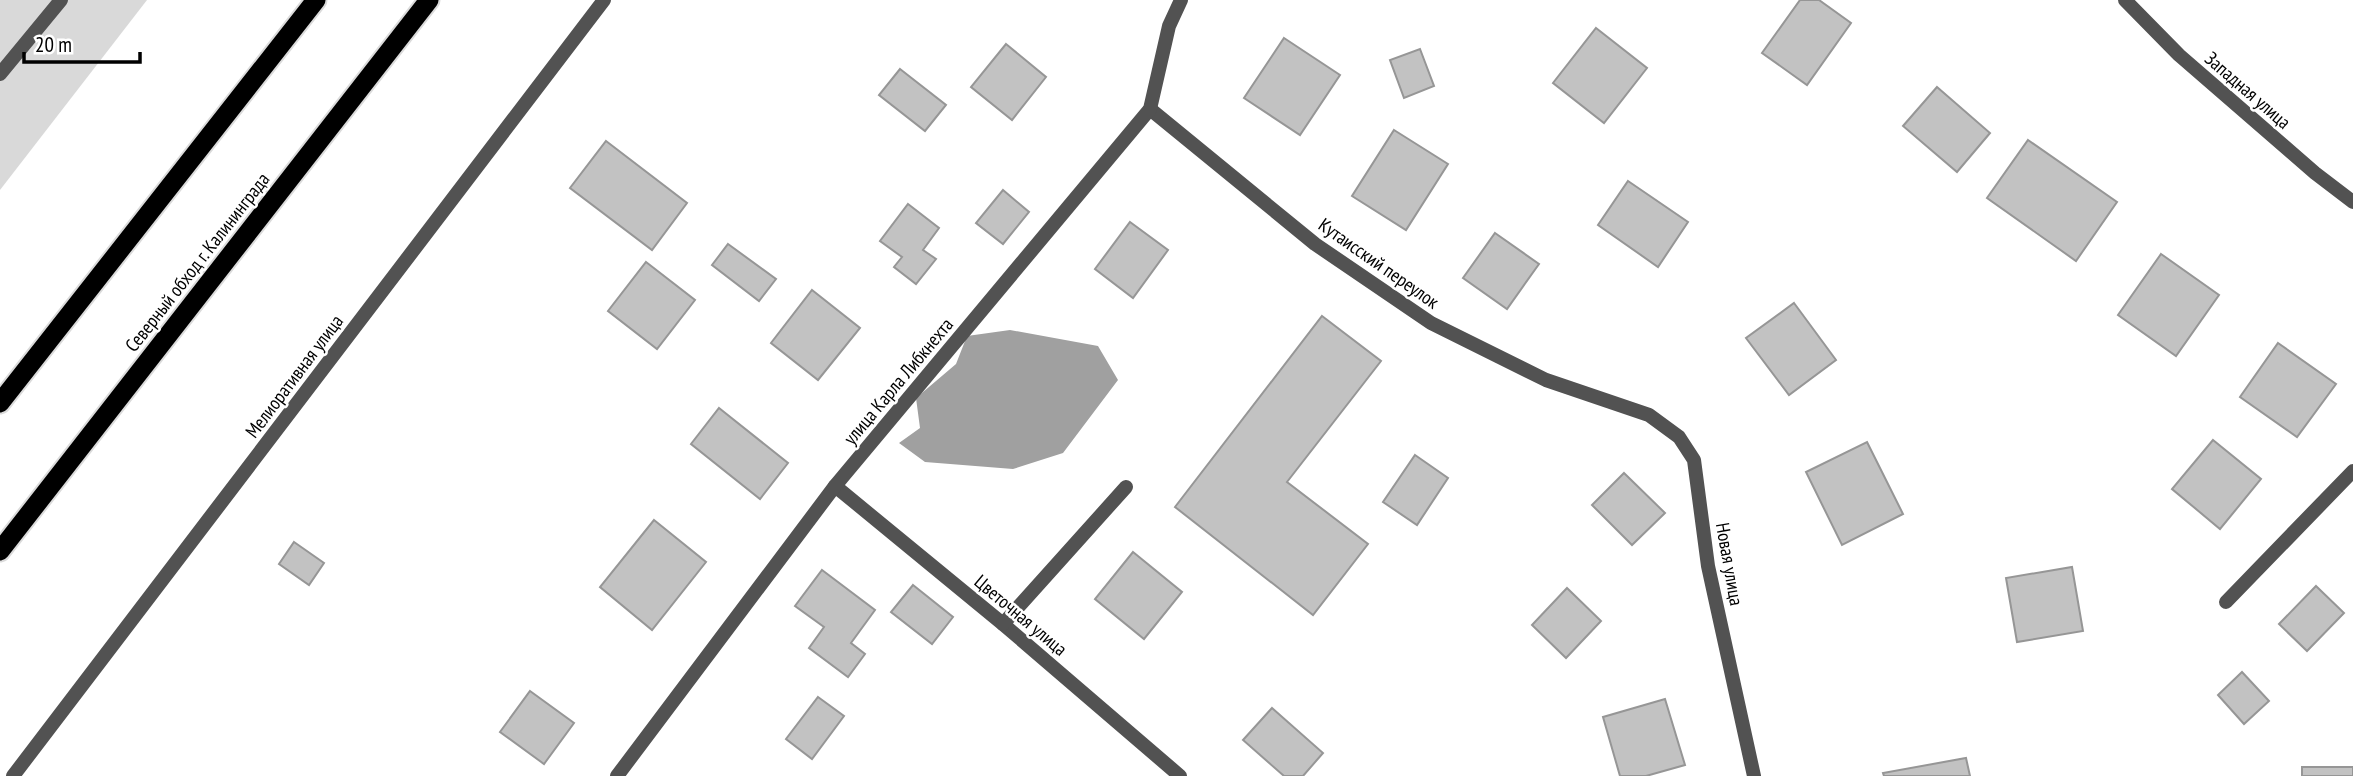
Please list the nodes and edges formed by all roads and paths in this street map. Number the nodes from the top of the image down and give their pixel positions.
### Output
1 (61, 0) edge
2 (316, 0) edge
3 (429, 0) edge
4 (604, 0) edge
5 (1181, 0) edge
6 (2125, 0) edge
7 (0, 74) edge
8 (1150, 109) junction
9 (2353, 202) edge
10 (1612, 402) joint
11 (0, 403) edge
12 (2353, 471) edge
13 (835, 486) junction
14 (1126, 487) dead end
15 (0, 551) edge
16 (2226, 602) dead end
17 (1003, 624) junction
18 (13, 776) edge
19 (617, 776) edge
20 (1180, 776) edge
21 (1754, 776) edge

1 - 7 street
2 - 11 highway
3 - 15 highway, Северный обход г. Калининграда
4 - 18 street, Мелиоративная улица
5 - 8 street, улица Карла Либкнехта
6 - 9 street, Западная улица
8 - 10 street, Кутаисский переулок
8 - 13 street, улица Карла Либкнехта
10 - 21 street, Новая улица
12 - 16 street
13 - 17 street, Цветочная улица
13 - 19 street, улица Карла Либкнехта
14 - 17 street
17 - 20 street, Цветочная улица

